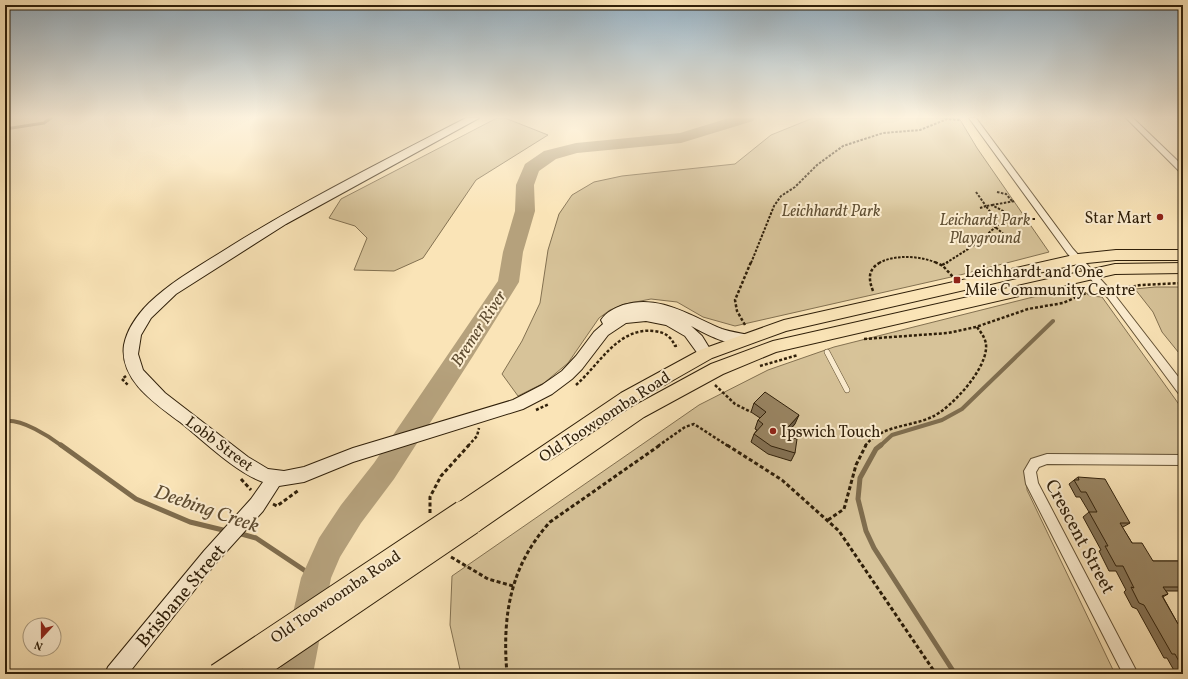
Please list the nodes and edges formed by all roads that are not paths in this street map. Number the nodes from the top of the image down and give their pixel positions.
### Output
1 (414, 150) edge
2 (995, 150) edge
3 (1162, 150) edge
4 (1183, 170) edge
5 (1183, 255) edge
6 (1078, 259) junction
7 (1183, 268) edge
8 (1090, 274) junction
9 (745, 332) junction
10 (596, 339) junction
11 (827, 352) dead end
12 (706, 354) junction
13 (718, 379) junction
14 (847, 390) dead end
15 (1183, 391) edge
16 (1183, 460) edge
17 (275, 478) junction
18 (467, 517) junction
19 (115, 674) edge
20 (217, 674) edge
21 (251, 674) edge
22 (1131, 674) edge

1 - 17 main road, Lobb Street
2 - 6 street
3 - 4 street
5 - 6 main road, Old Toowoomba Road
6 - 8 street
6 - 9 main road, Old Toowoomba Road
7 - 8 main road, Old Toowoomba Road
8 - 13 main road, Old Toowoomba Road
8 - 15 street
9 - 10 main road
9 - 12 main road, Old Toowoomba Road
10 - 12 main road, Lobb Street
10 - 17 main road, Lobb Street
11 - 14 lane
12 - 13 main road
12 - 18 main road, Old Toowoomba Road
13 - 18 main road, Old Toowoomba Road
16 - 22 street, Crescent Street
17 - 19 main road, Brisbane Street
18 - 20 main road, Old Toowoomba Road, bridge
18 - 21 main road, Old Toowoomba Road, bridge

